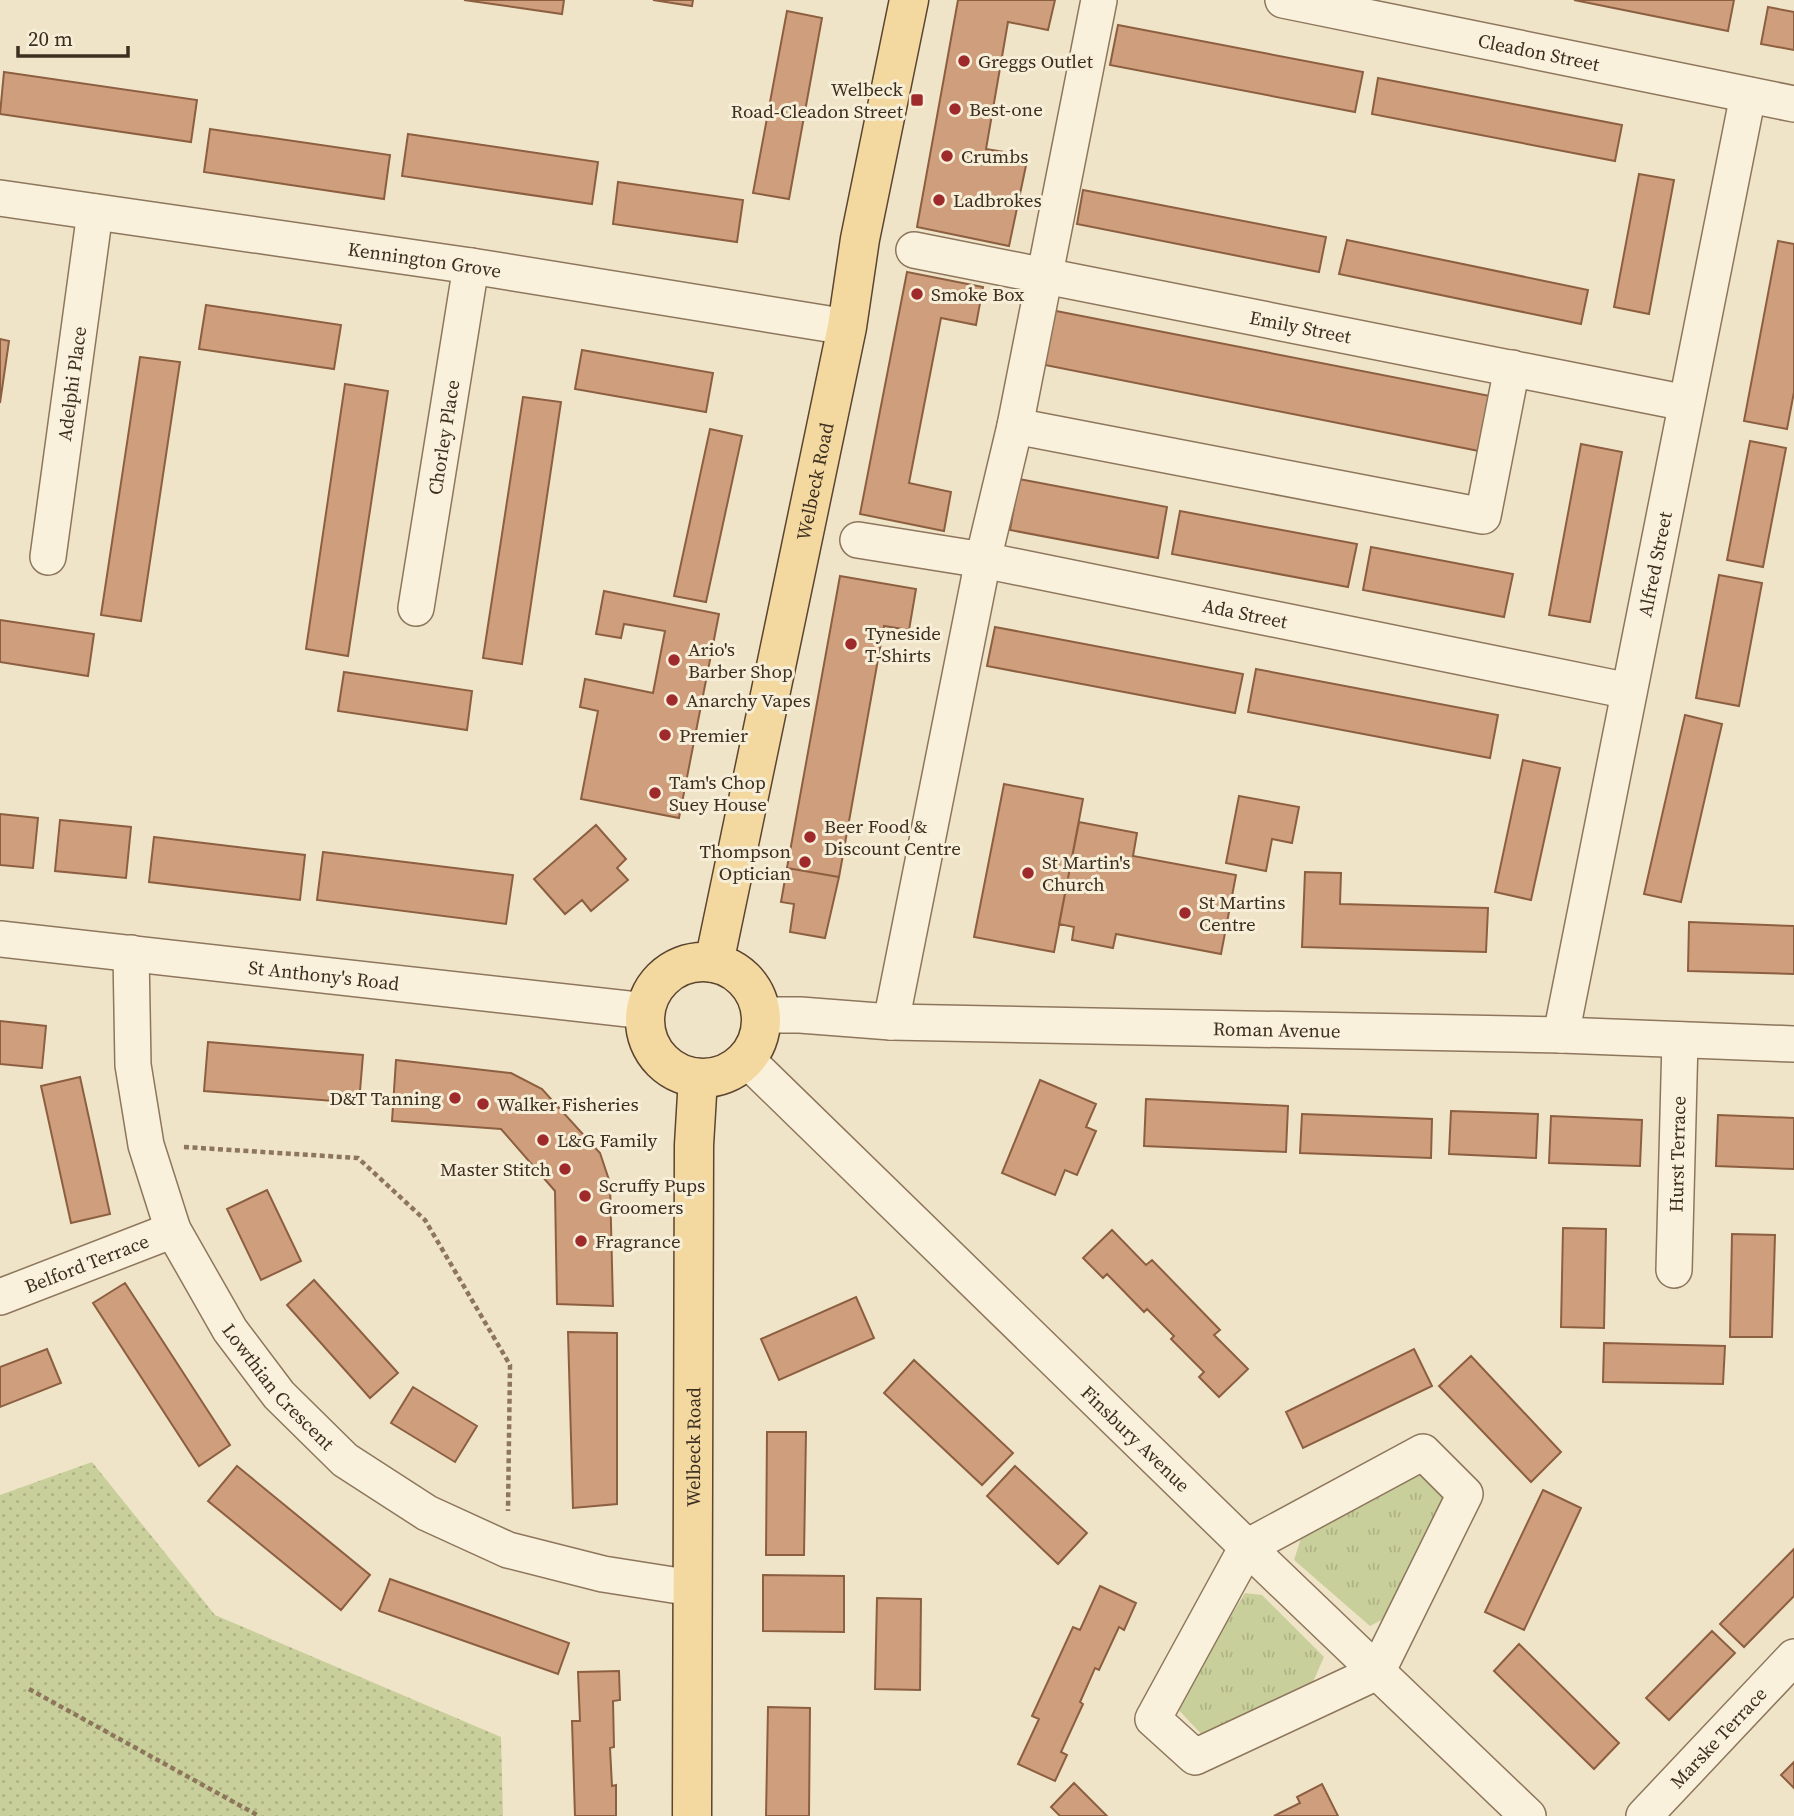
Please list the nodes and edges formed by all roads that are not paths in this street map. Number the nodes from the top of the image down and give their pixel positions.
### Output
1 (909, 0) edge
2 (1099, 0) edge
3 (1283, 0) edge
4 (1748, 95) junction
5 (1794, 104) edge
6 (0, 198) edge
7 (95, 212) junction
8 (914, 250) dead end
9 (471, 267) junction
10 (1044, 276) junction
11 (847, 327) junction
12 (1512, 368) junction
13 (1686, 403) junction
14 (1015, 426) junction
15 (858, 540) dead end
16 (48, 557) dead end
17 (983, 560) junction
18 (416, 608) dead end
19 (1629, 691) junction
20 (0, 939) edge
21 (131, 953) junction
22 (714, 963) junction
23 (646, 1011) junction
24 (761, 1014) junction
25 (891, 1022) junction
26 (1561, 1035) junction
27 (1680, 1040) junction
28 (1794, 1044) edge
29 (746, 1059) junction
30 (698, 1078) junction
31 (173, 1230) junction
32 (1674, 1270) dead end
33 (0, 1297) edge
34 (1247, 1548) junction
35 (692, 1588) junction
36 (1794, 1657) edge
37 (1377, 1672) junction
38 (692, 1816) edge
39 (1528, 1816) edge
40 (1644, 1816) edge

1 - 11 main road, Welbeck Road
2 - 10 street
3 - 4 street, Cleadon Street
4 - 5 street, Cleadon Street
4 - 13 street, Alfred Street
6 - 7 street, Kennington Grove
7 - 9 street, Kennington Grove
7 - 16 street, Adelphi Place
8 - 10 street, Emily Street
9 - 11 street, Kennington Grove
9 - 18 street, Chorley Place
10 - 12 street, Emily Street
10 - 14 street
11 - 22 main road, Welbeck Road
12 - 13 street, Emily Street
12 - 14 street
13 - 19 street, Alfred Street
14 - 17 street
15 - 17 street, Ada Street
17 - 19 street, Ada Street
17 - 25 street
19 - 26 street, Alfred Street
20 - 21 street, St Anthony's Road
21 - 23 street, St Anthony's Road
21 - 31 street, Lowthian Crescent
22 - 23 main road
22 - 24 main road
23 - 30 main road
24 - 25 street, Roman Avenue
24 - 29 main road
25 - 26 street, Roman Avenue
26 - 27 street, Roman Avenue
27 - 28 street, Roman Avenue
27 - 32 street, Hurst Terrace
29 - 30 main road
29 - 34 street, Finsbury Avenue
30 - 35 main road, Welbeck Road
31 - 33 street, Belford Terrace
31 - 35 street, Lowthian Crescent
34 - 37 street, Finsbury Avenue
34 - 37 street
34 - 37 street
35 - 38 main road, Welbeck Road
36 - 40 street, Marske Terrace
37 - 39 street, Finsbury Avenue

